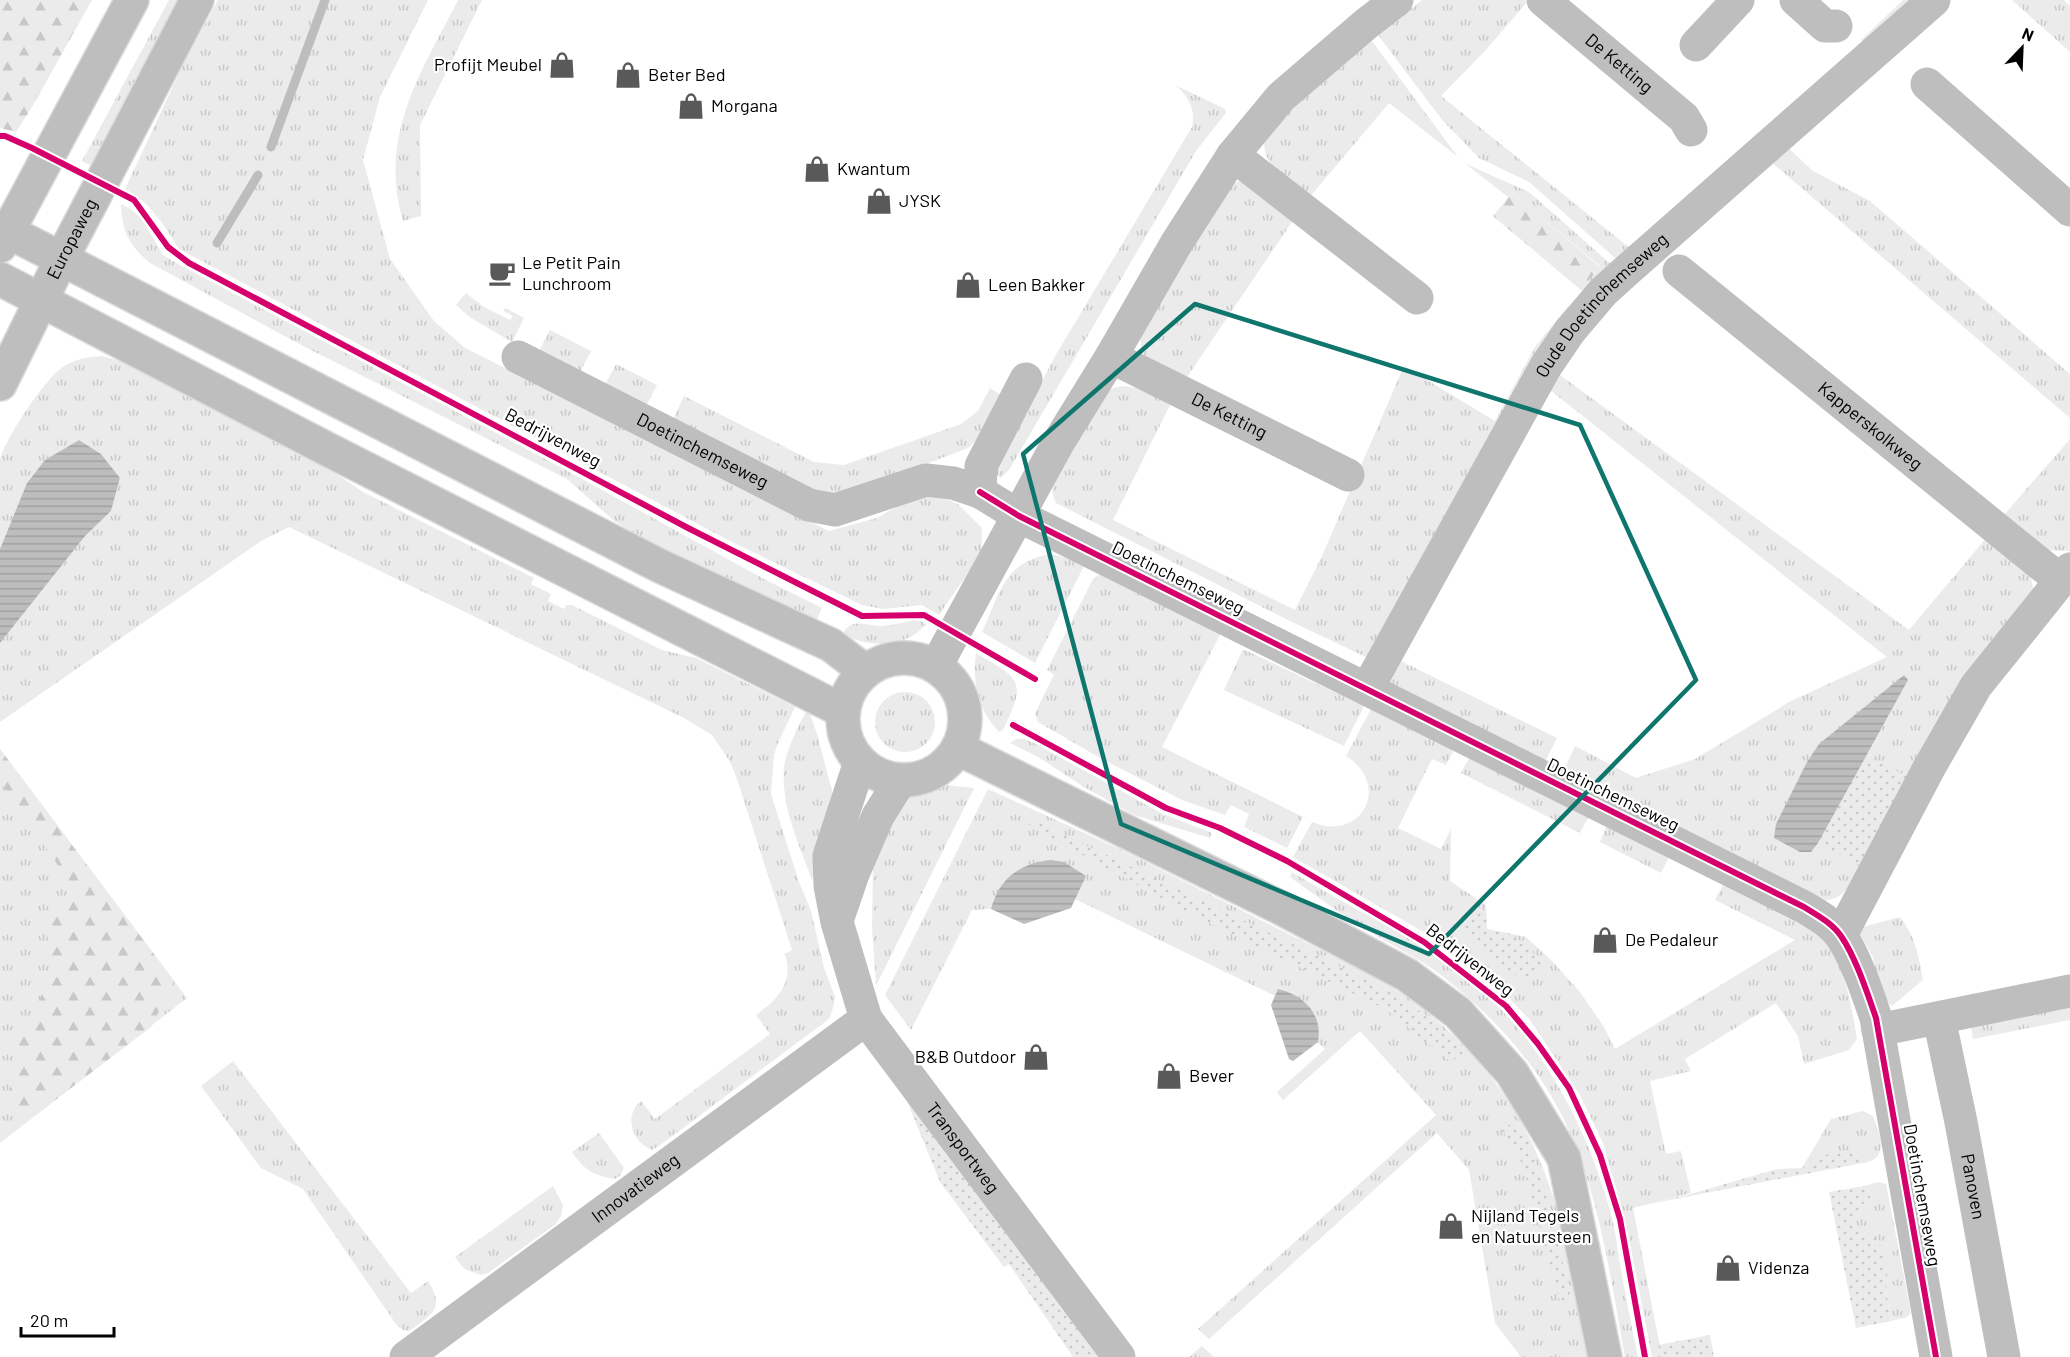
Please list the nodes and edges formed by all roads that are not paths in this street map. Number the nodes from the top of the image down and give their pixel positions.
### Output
1 (132, 0) edge
2 (197, 0) edge
3 (1544, 0) edge
4 (1738, 0) edge
5 (1796, 0) edge
6 (1934, 0) edge
7 (1383, 4) edge
8 (1836, 26) dead end
9 (1696, 45) dead end
10 (1927, 84) dead end
11 (1691, 130) dead end
12 (1233, 155) junction
13 (2070, 210) edge
14 (2, 235) edge
15 (62, 258) junction
16 (1679, 271) dead end
17 (0, 279) edge
18 (1417, 298) dead end
19 (41, 301) junction
20 (518, 357) dead end
21 (1111, 357) junction
22 (1026, 379) dead end
23 (0, 384) edge
24 (997, 436) junction
25 (1348, 475) dead end
26 (926, 480) junction
27 (980, 492) junction
28 (1019, 516) junction
29 (2065, 575) edge
30 (936, 666) junction
31 (865, 671) junction
32 (1367, 689) junction
33 (843, 711) junction
34 (959, 749) junction
35 (860, 762) junction
36 (900, 781) junction
37 (837, 922) junction
38 (1841, 935) junction
39 (2070, 991) edge
40 (1939, 1018) junction
41 (866, 1019) junction
42 (1878, 1030) junction
43 (406, 1357) edge
44 (1119, 1357) edge
45 (1605, 1357) edge
46 (1936, 1357) edge
47 (2004, 1357) edge

1 - 14 street
2 - 15 street, Europaweg
3 - 11 street, De Ketting
4 - 9 street
5 - 8 street
6 - 32 street, Oude Doetinchemseweg
7 - 12 street
10 - 13 street
12 - 18 street
12 - 21 street
14 - 15 street
15 - 19 street, Europaweg
15 - 31 street
16 - 29 street, Kapperskolkweg
17 - 19 street
19 - 23 street, Europaweg
19 - 33 street
20 - 26 street, Doetinchemseweg
21 - 25 street, De Ketting
21 - 28 street
22 - 24 street, Doetinchemseweg
24 - 26 street, Doetinchemseweg
24 - 27 street, Doetinchemseweg
26 - 27 street, Doetinchemseweg
27 - 28 street, Doetinchemseweg
28 - 30 street
28 - 32 street, Doetinchemseweg
29 - 38 street, Kapperskolkweg
30 - 31 street
30 - 34 street
31 - 33 street
32 - 38 street, Doetinchemseweg
33 - 35 street
34 - 36 street
34 - 45 street
35 - 36 street
35 - 37 street, Transportweg
36 - 37 street
37 - 41 street, Transportweg
38 - 42 street, Doetinchemseweg
39 - 40 street
40 - 42 street
40 - 47 street, Panoven
41 - 43 street, Innovatieweg
41 - 44 street, Transportweg
42 - 46 street, Doetinchemseweg

